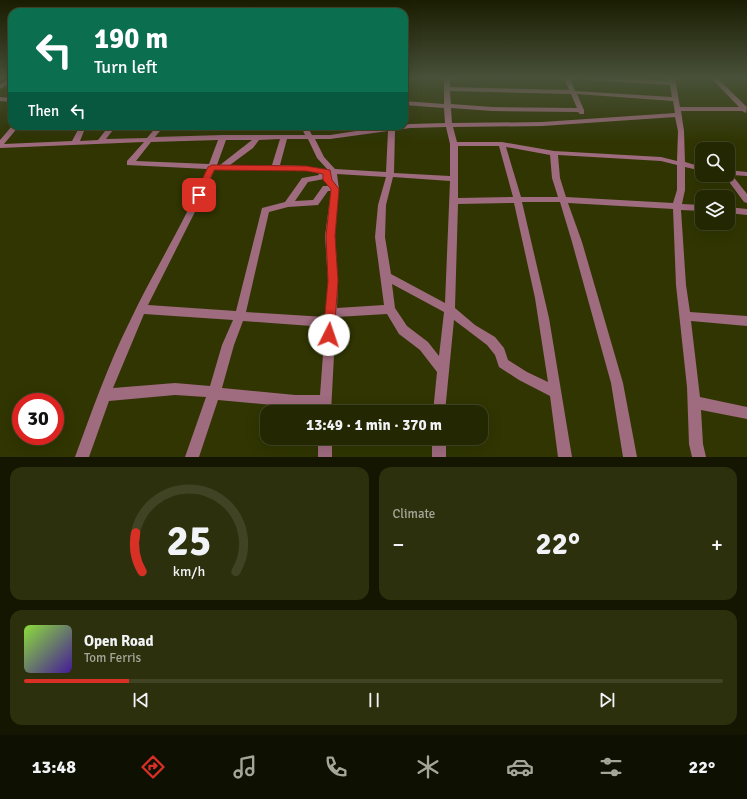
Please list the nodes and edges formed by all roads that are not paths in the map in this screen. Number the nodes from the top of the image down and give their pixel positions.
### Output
1 (448, 99) edge
2 (576, 99) edge
3 (632, 99) edge
4 (675, 99) edge
5 (735, 99) edge
6 (408, 103) edge
7 (448, 106) junction
8 (676, 108) junction
9 (581, 110) junction
10 (746, 110) edge
11 (587, 122) junction
12 (408, 126) edge
13 (450, 126) junction
14 (13, 130) edge
15 (80, 130) edge
16 (110, 130) edge
17 (157, 130) edge
18 (306, 130) edge
19 (373, 130) edge
20 (392, 130) edge
21 (309, 136) junction
22 (284, 137) junction
23 (223, 138) junction
24 (257, 138) junction
25 (148, 140) junction
26 (101, 142) junction
27 (74, 143) junction
28 (454, 144) junction
29 (502, 144) junction
30 (0, 145) edge
31 (554, 152) junction
32 (681, 164) junction
33 (217, 167) junction
34 (695, 167) edge
35 (275, 169) junction
36 (321, 170) junction
37 (333, 172) junction
38 (735, 174) edge
39 (747, 174) edge
40 (390, 175) junction
41 (454, 179) junction
42 (734, 182) edge
43 (335, 189) junction
44 (519, 200) junction
45 (563, 200) junction
46 (747, 200) edge
47 (454, 201) junction
48 (288, 204) junction
49 (677, 206) junction
50 (695, 207) edge
51 (735, 211) edge
52 (747, 212) edge
53 (386, 276) junction
54 (141, 309) junction
55 (390, 309) junction
56 (450, 310) junction
57 (240, 315) junction
58 (685, 316) junction
59 (330, 317) junction
60 (747, 322) edge
61 (443, 370) junction
62 (555, 392) junction
63 (214, 393) junction
64 (105, 395) junction
65 (694, 402) junction
66 (315, 405) edge
67 (325, 405) edge
68 (440, 405) edge
69 (747, 413) edge
70 (325, 445) edge
71 (439, 445) edge
72 (82, 457) edge
73 (192, 457) edge
74 (326, 457) edge
75 (439, 457) edge
76 (565, 457) edge
77 (630, 457) edge
78 (699, 457) edge

1 - 7 street
2 - 9 street
3 - 8 street
4 - 8 street
5 - 10 street
6 - 7 street
7 - 9 street
7 - 13 street
8 - 10 street
8 - 11 street
8 - 32 street
9 - 11 street
11 - 13 street
12 - 13 street
13 - 28 street
14 - 30 street
15 - 27 street
16 - 26 street
17 - 25 street
18 - 21 street
19 - 21 street
20 - 40 street
21 - 22 street
21 - 37 street
22 - 24 street
22 - 35 street
23 - 24 street
23 - 25 street
23 - 33 street
24 - 33 street
25 - 26 street
25 - 33 street
26 - 27 street
27 - 30 street
28 - 29 street
28 - 41 street
29 - 31 street
29 - 44 street
31 - 32 street
31 - 45 street
32 - 34 street
32 - 49 street
33 - 35 street
33 - 54 street
35 - 36 street
36 - 43 street
36 - 48 street
37 - 40 street
37 - 43 street
38 - 39 street
40 - 41 street
40 - 53 street
41 - 47 street
42 - 46 street
43 - 48 street
43 - 59 street
44 - 45 street
44 - 47 street
44 - 62 street
45 - 49 street
45 - 77 street
47 - 56 street
48 - 57 street
49 - 50 street
49 - 58 street
51 - 52 street
53 - 55 street
53 - 56 street
54 - 57 street
54 - 64 street
55 - 59 street
55 - 61 street
56 - 61 street
56 - 62 street
57 - 59 street
57 - 63 street
58 - 60 street
58 - 65 street
59 - 67 street
61 - 68 street
62 - 76 street
63 - 64 street
63 - 66 street
63 - 73 street
64 - 72 street
65 - 69 street
65 - 78 street
70 - 74 street
71 - 75 street

